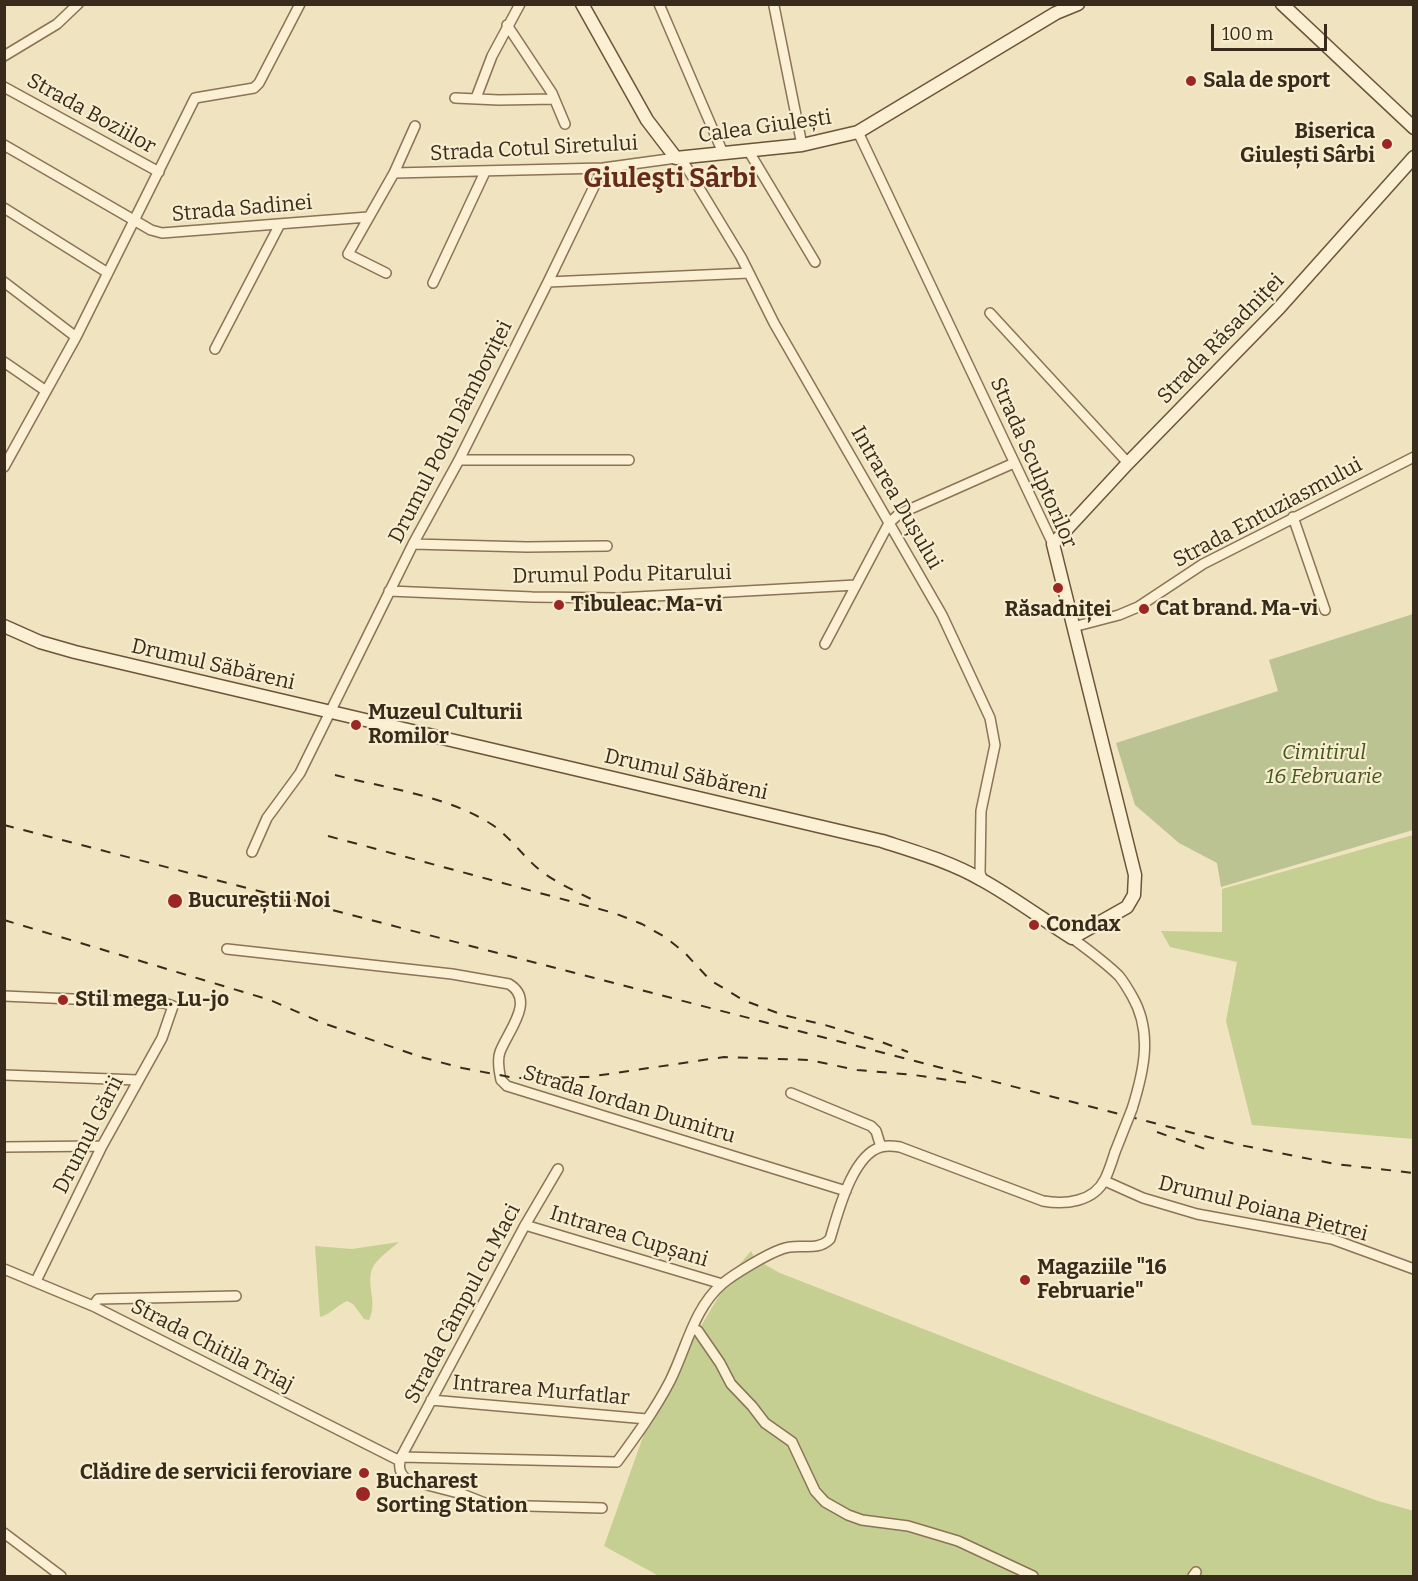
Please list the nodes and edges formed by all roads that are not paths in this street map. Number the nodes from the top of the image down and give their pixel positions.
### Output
1 (78, 4) edge
2 (300, 4) edge
3 (520, 4) edge
4 (582, 4) edge
5 (659, 4) edge
6 (1078, 4) edge
7 (1282, 4) edge
8 (774, 6) edge
9 (507, 25) junction
10 (4, 56) edge
11 (4, 87) edge
12 (455, 98) dead end
13 (476, 98) junction
14 (554, 99) junction
15 (565, 124) dead end
16 (415, 126) dead end
17 (1413, 128) edge
18 (858, 132) junction
19 (4, 145) edge
20 (802, 145) junction
21 (748, 150) junction
22 (723, 153) junction
23 (679, 158) junction
24 (1413, 158) edge
25 (603, 168) junction
26 (159, 172) junction
27 (485, 172) junction
28 (394, 173) junction
29 (4, 208) edge
30 (368, 217) junction
31 (135, 222) junction
32 (280, 224) junction
33 (814, 262) dead end
34 (108, 273) junction
35 (386, 273) dead end
36 (749, 273) junction
37 (4, 282) edge
38 (549, 282) junction
39 (433, 283) dead end
40 (990, 313) dead end
41 (76, 337) junction
42 (215, 349) dead end
43 (4, 362) edge
44 (46, 391) junction
45 (1413, 457) edge
46 (459, 460) junction
47 (629, 460) dead end
48 (1014, 463) junction
49 (1128, 463) junction
50 (4, 467) edge
51 (1293, 517) junction
52 (889, 523) junction
53 (413, 544) junction
54 (1053, 544) junction
55 (608, 546) dead end
56 (856, 585) junction
57 (389, 591) junction
58 (1326, 610) dead end
59 (4, 626) edge
60 (1073, 627) junction
61 (825, 644) dead end
62 (331, 713) junction
63 (252, 852) dead end
64 (983, 880) junction
65 (1072, 938) junction
66 (227, 949) dead end
67 (4, 996) edge
68 (4, 1076) edge
69 (138, 1080) junction
70 (791, 1093) dead end
71 (4, 1146) edge
72 (102, 1146) junction
73 (881, 1147) junction
74 (558, 1169) dead end
75 (1105, 1181) junction
76 (846, 1191) junction
77 (525, 1225) junction
78 (4, 1269) edge
79 (1413, 1269) edge
80 (36, 1281) junction
81 (722, 1284) junction
82 (236, 1296) dead end
83 (93, 1306) junction
84 (693, 1328) junction
85 (431, 1400) junction
86 (647, 1419) junction
87 (400, 1459) junction
88 (602, 1508) dead end
89 (4, 1533) edge
90 (62, 1576) edge
91 (1033, 1576) edge

1 - 10 street
2 - 26 street
3 - 9 street
4 - 23 main road, Calea Giulești
5 - 22 street
6 - 18 main road, Calea Giulești
7 - 17 main road
8 - 20 street
9 - 13 street
9 - 14 street
11 - 26 street, Strada Boziilor
12 - 13 street
13 - 14 street
14 - 15 street
16 - 28 street
18 - 20 main road, Calea Giulești
18 - 48 street, Strada Sculptorilor
19 - 31 street, Strada Sadinei
20 - 21 main road, Calea Giulești
21 - 22 main road, Calea Giulești
21 - 33 street
22 - 23 main road, Calea Giulești
23 - 25 street, Strada Cotul Siretului
23 - 36 street, Intrarea Dușului
24 - 49 main road, Strada Răsadniței
25 - 27 street, Strada Cotul Siretului
25 - 38 street, Drumul Podu Dâmboviței
26 - 31 street
27 - 28 street, Strada Cotul Siretului
27 - 39 street
28 - 30 street
29 - 34 street
30 - 32 street, Strada Sadinei
30 - 35 street
31 - 32 street, Strada Sadinei
31 - 34 street
32 - 42 street
34 - 41 street
36 - 38 street
36 - 52 street, Intrarea Dușului
37 - 41 street
38 - 46 street, Drumul Podu Dâmboviței
40 - 49 street
41 - 44 street
43 - 44 street
44 - 50 street
45 - 51 street, Strada Entuziasmului
46 - 47 street
46 - 53 street, Drumul Podu Dâmboviței
48 - 52 street
48 - 54 street, Strada Sculptorilor
49 - 54 main road, Strada Răsadniței
51 - 58 street
51 - 60 street, Strada Entuziasmului
52 - 56 street
52 - 64 street, Intrarea Dușului
53 - 55 street
53 - 57 street, Drumul Podu Dâmboviței
54 - 60 main road, Strada Sculptorilor
56 - 57 street, Drumul Podu Pitarului
56 - 61 street
57 - 62 street, Drumul Podu Dâmboviței
59 - 62 main road, Drumul Săbăreni
60 - 65 main road, Strada Sculptorilor
62 - 63 street
62 - 64 main road, Drumul Săbăreni
64 - 65 main road, Drumul Săbăreni
65 - 75 street, Drumul Săbăreni, bridge
66 - 76 street, Strada Iordan Dumitru
67 - 69 street, Drumul Gării
68 - 69 street
69 - 72 street, Drumul Gării
70 - 73 street
71 - 72 street
72 - 80 street, Drumul Gării
73 - 75 street
73 - 76 street
74 - 77 street, Strada Câmpul cu Maci
75 - 79 street, Drumul Poiana Pietrei
76 - 81 street
77 - 81 street, Intrarea Cupșani
77 - 85 street, Strada Câmpul cu Maci
78 - 80 street, Strada Chitila Triaj
80 - 83 street, Strada Chitila Triaj
81 - 84 street
82 - 83 street
83 - 87 street, Strada Chitila Triaj
84 - 86 street
84 - 91 street
85 - 86 street, Intrarea Murfatlar
85 - 87 street, Strada Câmpul cu Maci
86 - 87 street
87 - 88 street
89 - 90 street

